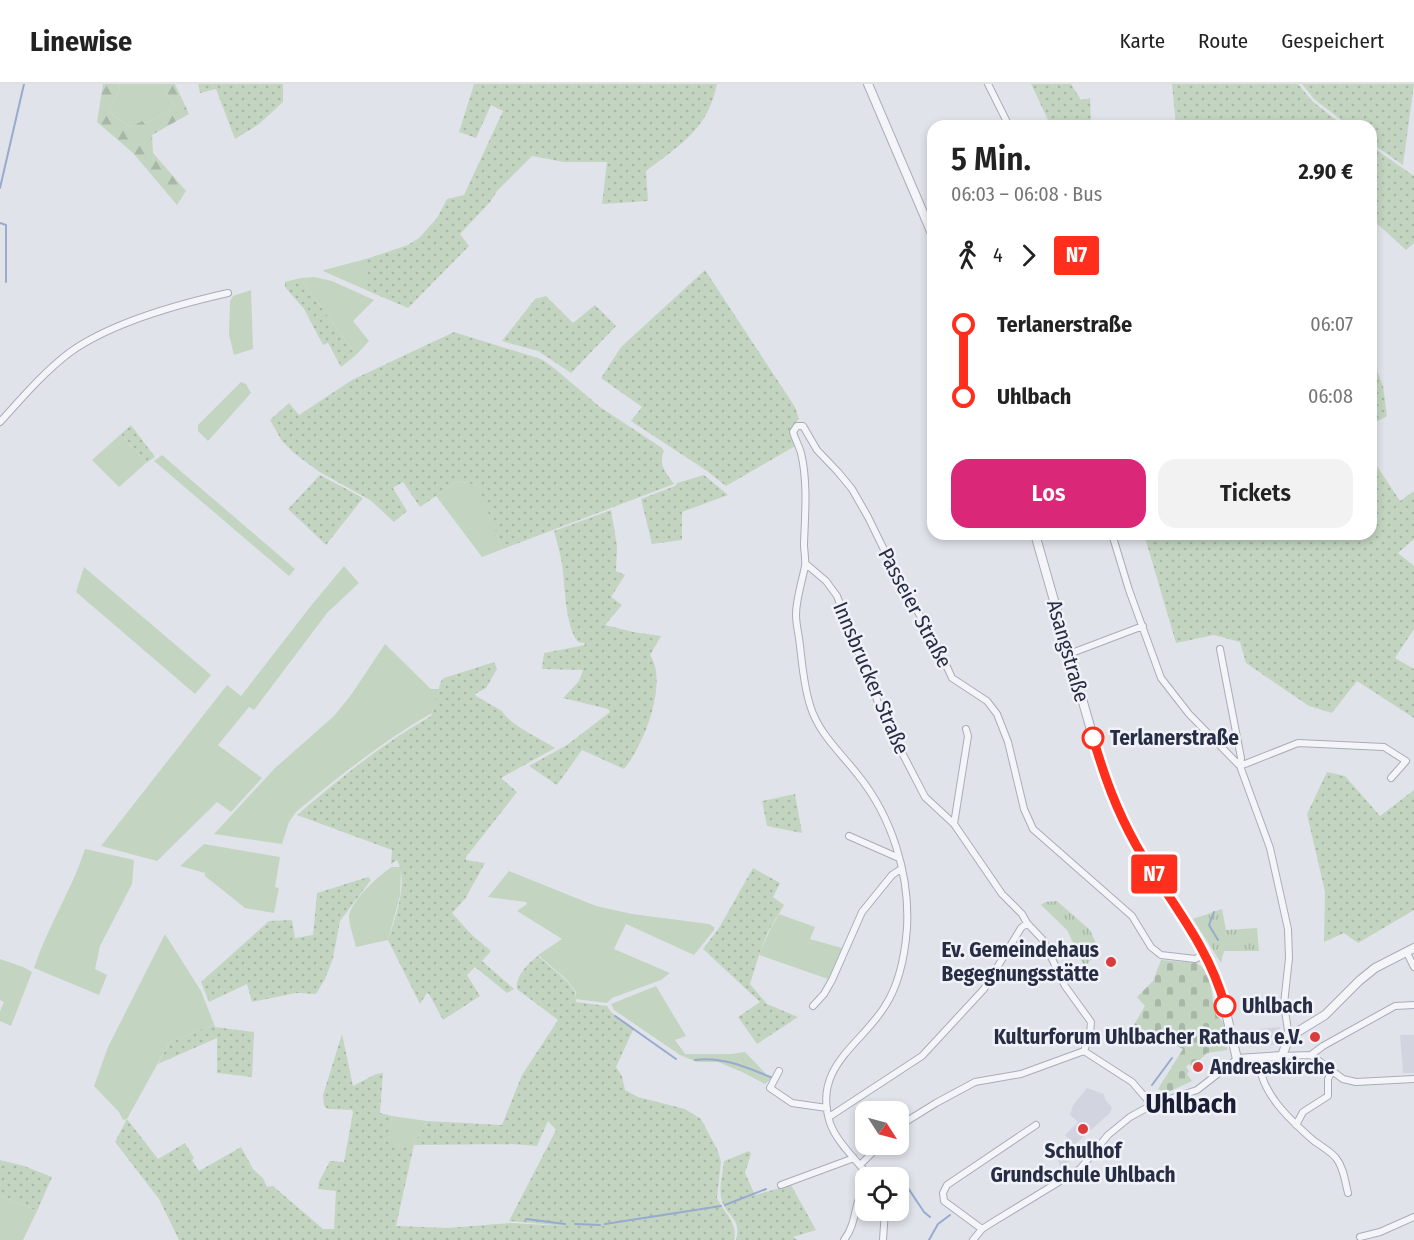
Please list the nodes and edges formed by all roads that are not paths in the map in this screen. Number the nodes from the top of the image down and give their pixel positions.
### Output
1 (868, 84) edge
2 (988, 84) edge
3 (1006, 120) edge
4 (927, 222) edge
5 (228, 292) dead end
6 (0, 422) edge
7 (1037, 540) edge
8 (1114, 540) edge
9 (806, 564) junction
10 (1143, 626) junction
11 (1220, 649) dead end
12 (1069, 654) junction
13 (966, 729) dead end
14 (1240, 766) junction
15 (1391, 778) dead end
16 (954, 824) junction
17 (849, 836) dead end
18 (899, 858) junction
19 (901, 869) junction
20 (1027, 923) junction
21 (1410, 951) edge
22 (1206, 954) junction
23 (1414, 967) edge
24 (1414, 1005) edge
25 (813, 1006) dead end
26 (1289, 1037) junction
27 (1084, 1051) junction
28 (1311, 1055) junction
29 (1282, 1056) junction
30 (1259, 1057) junction
31 (1237, 1059) junction
32 (779, 1071) dead end
33 (1332, 1071) junction
34 (1414, 1079) edge
35 (1152, 1104) junction
36 (827, 1108) junction
37 (829, 1117) junction
38 (909, 1121) edge
39 (1036, 1125) dead end
40 (1296, 1125) junction
41 (870, 1155) edge
42 (854, 1158) junction
43 (860, 1165) joint
44 (781, 1185) dead end
45 (1348, 1193) dead end
46 (855, 1217) edge
47 (1414, 1217) edge
48 (884, 1221) edge
49 (982, 1229) junction
50 (1360, 1237) dead end
51 (844, 1240) edge
52 (883, 1240) edge
53 (973, 1240) edge

1 - 4 street
2 - 3 street
5 - 6 street
7 - 12 street, Asangstraße
8 - 10 street
9 - 16 street, Innsbrucker Straße
9 - 18 street, Passeier Straße
9 - 22 street, Passeier Straße
10 - 12 street
10 - 14 street
11 - 14 street
12 - 22 street, Asangstraße
13 - 16 street
14 - 15 street
14 - 26 street
16 - 20 street, Innsbrucker Straße
17 - 18 street
18 - 19 street, Passeier Straße
19 - 25 street
19 - 36 street, Passeier Straße
20 - 27 street, Innsbrucker Straße
20 - 37 street
21 - 23 street
21 - 26 street
22 - 31 street, Asangstraße
24 - 28 street
26 - 29 street
27 - 35 street
27 - 38 street
28 - 29 street
28 - 33 street
29 - 30 street
30 - 31 street
30 - 40 street
31 - 35 street
32 - 36 street
33 - 34 street
33 - 40 street
35 - 49 street
36 - 37 street, Passeier Straße
37 - 42 street, Passeier Straße
39 - 49 street
40 - 45 street
41 - 43 street
42 - 43 street, Passeier Straße
42 - 44 street
46 - 51 street
47 - 50 street
48 - 52 street
49 - 53 street

